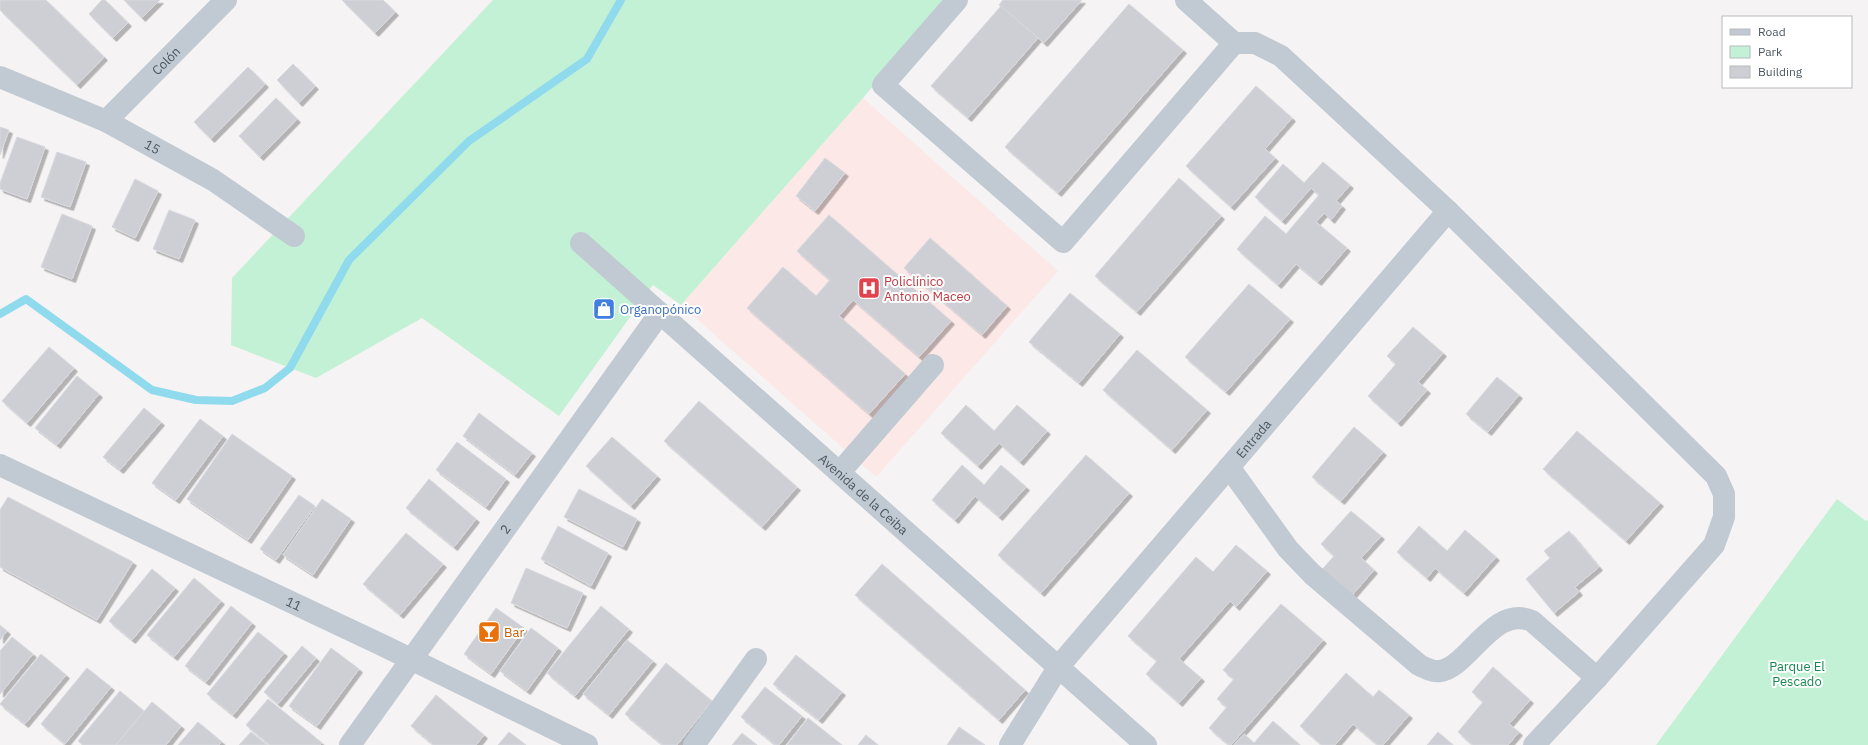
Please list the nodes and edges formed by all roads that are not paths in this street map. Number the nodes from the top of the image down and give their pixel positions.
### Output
1 (226, 0) edge
2 (956, 0) edge
3 (1186, 0) edge
4 (1234, 43) junction
5 (0, 77) edge
6 (106, 121) junction
7 (1448, 211) junction
8 (294, 236) dead end
9 (581, 243) dead end
10 (660, 313) junction
11 (933, 365) dead end
12 (0, 465) edge
13 (1229, 467) junction
14 (840, 472) junction
15 (756, 659) dead end
16 (410, 660) junction
17 (1058, 666) junction
18 (1597, 678) junction
19 (350, 745) edge
20 (587, 745) edge
21 (694, 745) edge
22 (1010, 745) edge
23 (1146, 745) edge
24 (1534, 745) edge

1 - 6 street, Colón
2 - 4 street
3 - 4 street
4 - 7 street
5 - 6 street, 15
6 - 8 street, 15
7 - 13 street, Entrada
7 - 18 street
9 - 10 street, Avenida de la Ceiba
10 - 14 street, Avenida de la Ceiba
10 - 16 street, 2
11 - 14 street
12 - 16 street, 11
13 - 17 street, Entrada
13 - 18 street
14 - 17 street, Avenida de la Ceiba
15 - 21 street
16 - 19 street, 2
16 - 20 street, 11
17 - 22 street, Entrada
17 - 23 street, Avenida de la Ceiba
18 - 24 street

